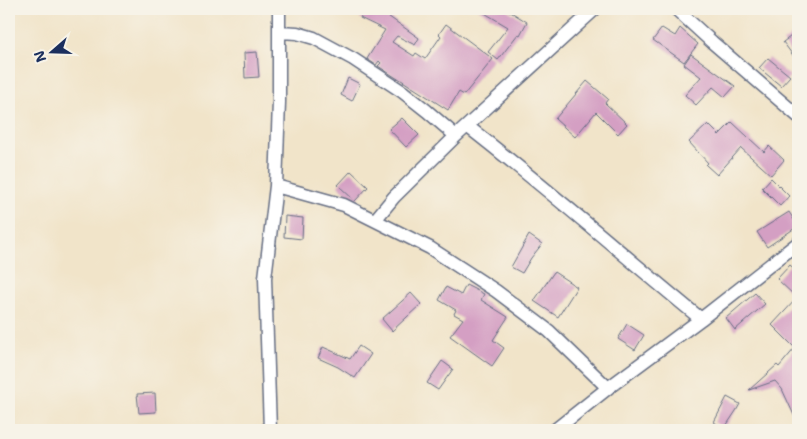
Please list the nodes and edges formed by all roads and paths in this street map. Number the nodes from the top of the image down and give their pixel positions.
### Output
1 (279, 9) edge
2 (595, 9) edge
3 (676, 9) edge
4 (280, 32) junction
5 (798, 116) edge
6 (467, 126) junction
7 (456, 136) junction
8 (276, 186) junction
9 (375, 220) junction
10 (798, 243) edge
11 (701, 319) junction
12 (608, 388) junction
13 (270, 430) edge
14 (555, 430) edge

1 - 4 street
2 - 6 street
3 - 5 street
4 - 7 street
4 - 8 street
6 - 7 street
6 - 11 street
7 - 9 street
8 - 9 street
8 - 13 street
9 - 12 street
10 - 11 street
11 - 12 street
12 - 14 street

